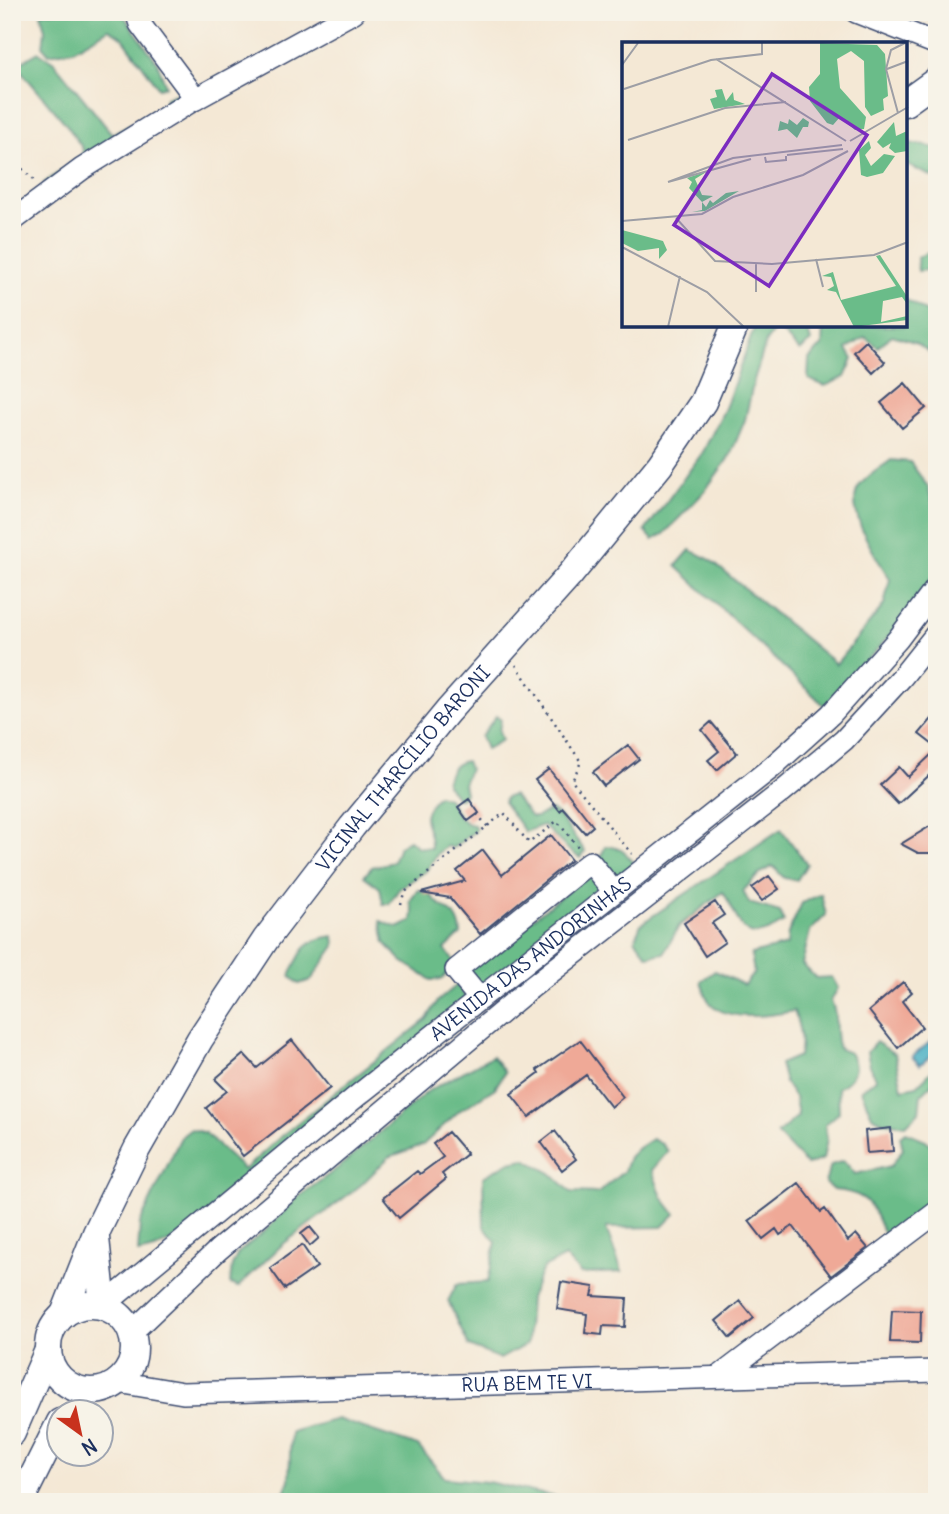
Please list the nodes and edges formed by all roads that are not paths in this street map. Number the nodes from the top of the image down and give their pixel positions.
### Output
1 (136, 12) edge
2 (354, 12) edge
3 (856, 12) edge
4 (937, 44) edge
5 (937, 80) edge
6 (196, 99) junction
7 (907, 102) edge
8 (12, 221) edge
9 (735, 327) edge
10 (937, 587) edge
11 (937, 632) edge
12 (614, 892) junction
13 (480, 999) junction
14 (937, 1212) edge
15 (96, 1233) junction
16 (103, 1306) junction
17 (64, 1314) junction
18 (132, 1332) junction
19 (48, 1350) junction
20 (937, 1371) edge
21 (720, 1376) junction
22 (118, 1381) junction
23 (93, 1391) junction
24 (85, 1398) edge
25 (12, 1433) edge
26 (46, 1450) edge
27 (20, 1502) edge

1 - 6 street
2 - 6 street
3 - 4 street
5 - 7 main road
6 - 8 street
9 - 15 main road, VICINAL THARCÍLIO BARONI
10 - 12 street, AVENIDA DAS ANDORINHAS
11 - 18 street, AVENIDA DAS ANDORINHAS
12 - 13 street, AVENIDA DAS ANDORINHAS
12 - 13 street
13 - 16 street, AVENIDA DAS ANDORINHAS
14 - 21 street
15 - 16 main road
15 - 17 main road, VICINAL THARCÍLIO BARONI
16 - 17 main road
16 - 18 main road
17 - 19 main road
18 - 22 main road
19 - 23 main road
19 - 25 main road
20 - 21 street, RUA BEM TE VI
21 - 22 street, RUA BEM TE VI
22 - 23 main road
23 - 24 main road
26 - 27 main road

